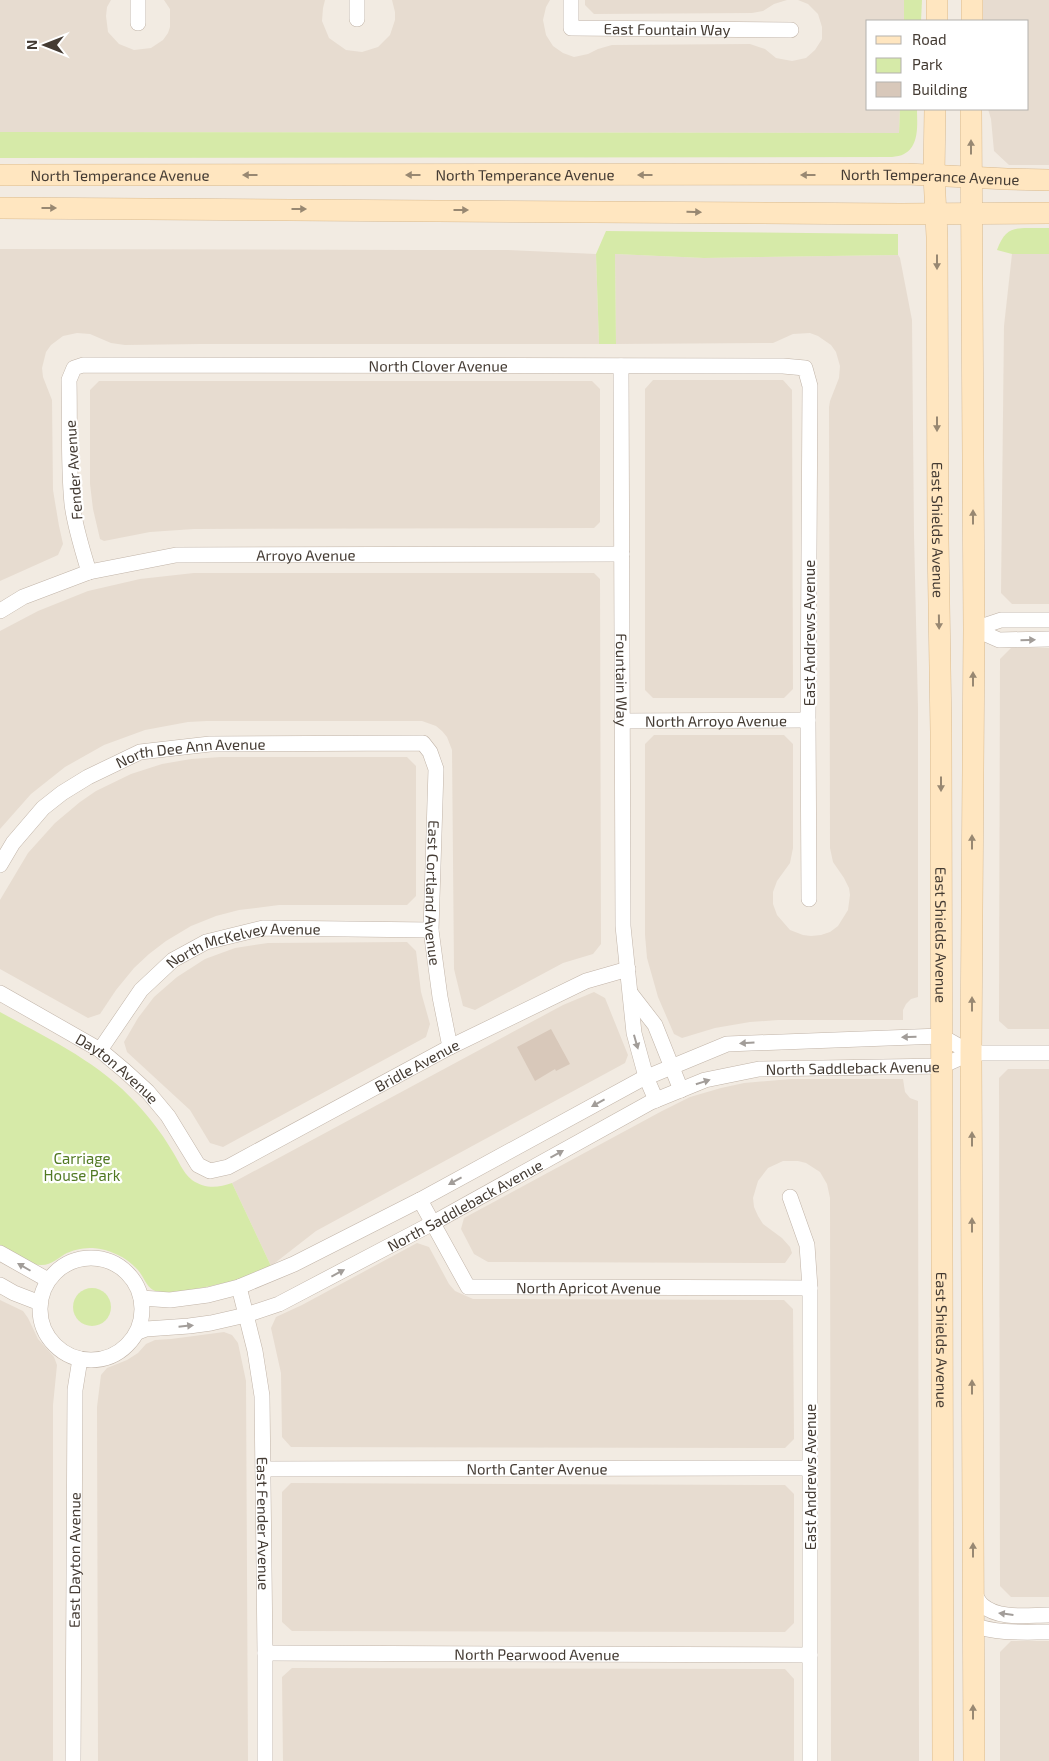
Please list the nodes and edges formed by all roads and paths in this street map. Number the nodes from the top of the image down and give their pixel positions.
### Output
1 (138, 0) edge
2 (357, 0) edge
3 (571, 0) edge
4 (937, 0) edge
5 (972, 0) edge
6 (357, 19) dead end
7 (937, 20) edge
8 (972, 20) edge
9 (138, 23) dead end
10 (791, 30) dead end
11 (935, 110) edge
12 (971, 110) edge
13 (0, 174) edge
14 (934, 175) junction
15 (971, 177) junction
16 (1049, 180) edge
17 (0, 208) edge
18 (1049, 212) edge
19 (936, 213) junction
20 (971, 213) junction
21 (622, 366) junction
22 (74, 368) joint
23 (805, 368) joint
24 (622, 554) junction
25 (89, 572) junction
26 (0, 611) edge
27 (1049, 620) edge
28 (974, 630) junction
29 (1049, 639) edge
30 (808, 720) junction
31 (622, 721) junction
32 (423, 743) joint
33 (0, 866) edge
34 (809, 899) dead end
35 (431, 930) junction
36 (628, 969) junction
37 (0, 993) edge
38 (631, 994) junction
39 (941, 1036) junction
40 (450, 1046) junction
41 (100, 1050) junction
42 (971, 1053) junction
43 (1049, 1053) edge
44 (672, 1066) junction
45 (942, 1066) junction
46 (646, 1077) junction
47 (681, 1090) junction
48 (656, 1100) junction
49 (210, 1170) joint
50 (790, 1197) dead end
51 (420, 1200) junction
52 (433, 1223) junction
53 (0, 1253) edge
54 (48, 1280) junction
55 (0, 1285) edge
56 (239, 1287) junction
57 (810, 1288) junction
58 (141, 1298) junction
59 (40, 1303) junction
60 (246, 1315) junction
61 (138, 1332) junction
62 (80, 1359) junction
63 (942, 1418) junction
64 (810, 1468) junction
65 (263, 1469) junction
66 (973, 1591) junction
67 (1049, 1615) edge
68 (973, 1625) junction
69 (1049, 1632) edge
70 (265, 1653) junction
71 (810, 1655) junction
72 (73, 1761) edge
73 (265, 1761) edge
74 (810, 1761) edge
75 (943, 1761) edge
76 (974, 1761) edge

1 - 9 street
2 - 6 street
3 - 10 street, East Fountain Way
4 - 7 main road
5 - 8 main road
11 - 14 main road, East Shields Avenue
15 -> 12 main road, East Shields Avenue
14 -> 13 main road, North Temperance Avenue
14 - 15 main road, North Temperance Avenue
14 - 19 main road, East Shields Avenue
15 - 16 main road, North Temperance Avenue
15 - 20 main road, East Shields Avenue
17 -> 19 main road
18 - 20 main road
19 - 20 main road
19 -> 39 main road, East Shields Avenue
28 -> 20 main road, East Shields Avenue
21 - 22 street, North Clover Avenue
21 - 23 street, North Clover Avenue
21 - 24 street, Fountain Way
22 - 25 street, Fender Avenue
23 - 30 street, East Andrews Avenue
24 - 25 street, Arroyo Avenue
24 - 31 street, Fountain Way
25 - 26 street, Arroyo Avenue
27 - 28 street
28 -> 29 street
42 -> 28 main road, East Shields Avenue
30 - 31 street, North Arroyo Avenue
30 - 34 street, East Andrews Avenue
31 - 36 street, Fountain Way
32 - 33 street, North Dee Ann Avenue
32 - 35 street, East Cortland Avenue
35 - 40 street, East Cortland Avenue
35 - 41 street, North McKelvey Avenue
36 - 38 street, Fountain Way
36 - 40 street, Bridle Avenue
37 - 41 street, Dayton Avenue
38 - 44 street
38 -> 46 street, Fountain Way
39 - 42 street, North Saddleback Avenue
39 -> 44 street, North Saddleback Avenue
39 - 45 main road, East Shields Avenue
40 - 49 street, Bridle Avenue
41 - 49 street, Dayton Avenue
42 - 43 street
42 - 45 street, North Saddleback Avenue
66 -> 42 main road, East Shields Avenue
44 - 46 street, North Saddleback Avenue
44 - 47 street
47 -> 45 street, North Saddleback Avenue
45 - 63 main road, East Shields Avenue
46 - 48 street, Fountain Way
46 -> 51 street, North Saddleback Avenue
47 - 48 street, North Saddleback Avenue
52 -> 48 street, North Saddleback Avenue
50 - 57 street, East Andrews Avenue
51 - 52 street, North Apricot Avenue
51 - 56 street, North Saddleback Avenue
52 - 57 street, North Apricot Avenue
60 -> 52 street, North Saddleback Avenue
54 -> 53 street
54 - 58 street
54 - 59 street
55 - 59 street
56 - 58 street, North Saddleback Avenue
56 - 60 street, East Fender Avenue
57 - 64 street, East Andrews Avenue
58 - 61 street
59 - 62 street
61 -> 60 street, North Saddleback Avenue
60 - 65 street, East Fender Avenue
61 - 62 street
62 - 72 street, East Dayton Avenue
63 - 68 main road
63 - 75 main road, East Shields Avenue
64 - 65 street, North Canter Avenue
64 - 71 street, East Andrews Avenue
65 - 70 street, East Fender Avenue
67 -> 66 street
66 - 68 main road, East Shields Avenue
68 - 69 street
76 -> 68 main road, East Shields Avenue
70 - 71 street, North Pearwood Avenue
70 - 73 street, East Fender Avenue
71 - 74 street, East Andrews Avenue

